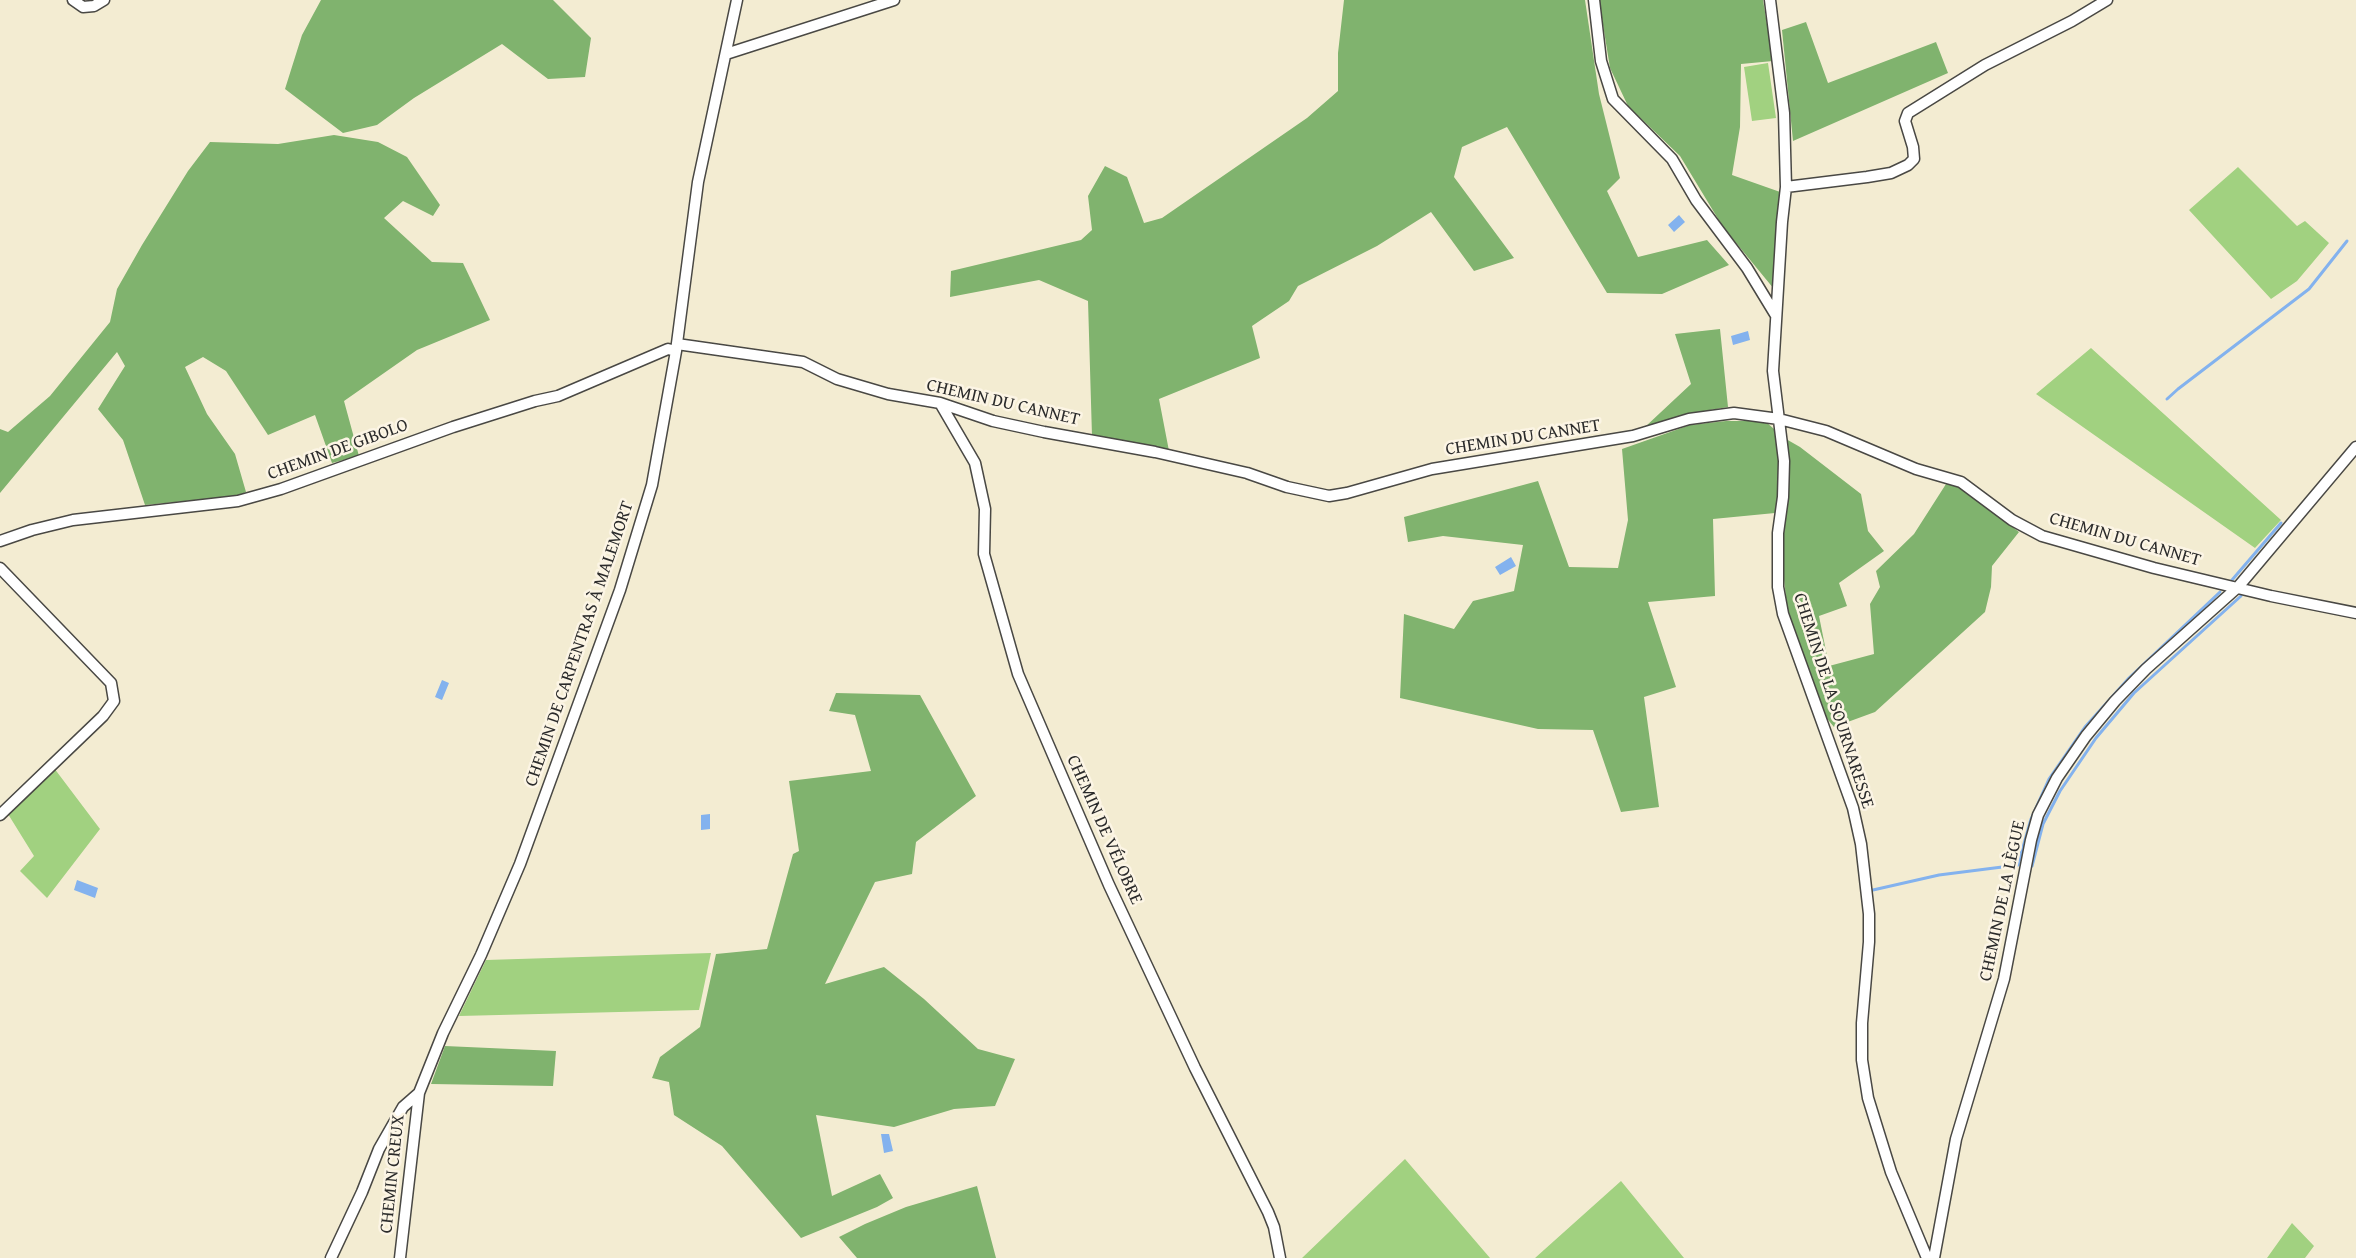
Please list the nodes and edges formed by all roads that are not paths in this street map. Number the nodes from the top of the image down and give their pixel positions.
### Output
1 (73, 0) edge
2 (104, 0) edge
3 (737, 0) edge
4 (894, 0) edge
5 (1594, 0) edge
6 (1770, 0) edge
7 (2106, 0) edge
8 (726, 54) junction
9 (1786, 187) junction
10 (1775, 315) junction
11 (677, 348) junction
12 (940, 403) junction
13 (1779, 419) junction
14 (2356, 447) edge
15 (0, 542) edge
16 (0, 568) edge
17 (2238, 587) junction
18 (2356, 613) edge
19 (0, 815) edge
20 (418, 1093) junction
21 (331, 1258) edge
22 (400, 1258) edge
23 (1280, 1258) edge
24 (1927, 1258) edge
25 (1934, 1258) edge

1 - 2 street
3 - 8 street, CHEMIN DE CARPENTRAS À MALEMORT
4 - 8 street
5 - 10 street
6 - 9 street, CHEMIN DE LA SOURNARESSE
7 - 9 street
8 - 11 street, CHEMIN DE CARPENTRAS À MALEMORT
9 - 10 street, CHEMIN DE LA SOURNARESSE
10 - 13 street, CHEMIN DE LA SOURNARESSE
11 - 12 street, CHEMIN DU CANNET
11 - 15 street, CHEMIN DE GIBOLO
11 - 20 street, CHEMIN DE CARPENTRAS À MALEMORT
12 - 13 street, CHEMIN DU CANNET
12 - 23 street, CHEMIN DE VÉLOBRE
13 - 17 street, CHEMIN DU CANNET
13 - 24 street, CHEMIN DE LA SOURNARESSE
14 - 17 street, CHEMIN DE LA LÈGUE
16 - 19 street
17 - 18 street, CHEMIN DU CANNET
17 - 25 street, CHEMIN DE LA LÈGUE
20 - 21 street, CHEMIN DE CARPENTRAS À MALEMORT
20 - 22 street, CHEMIN CREUX

